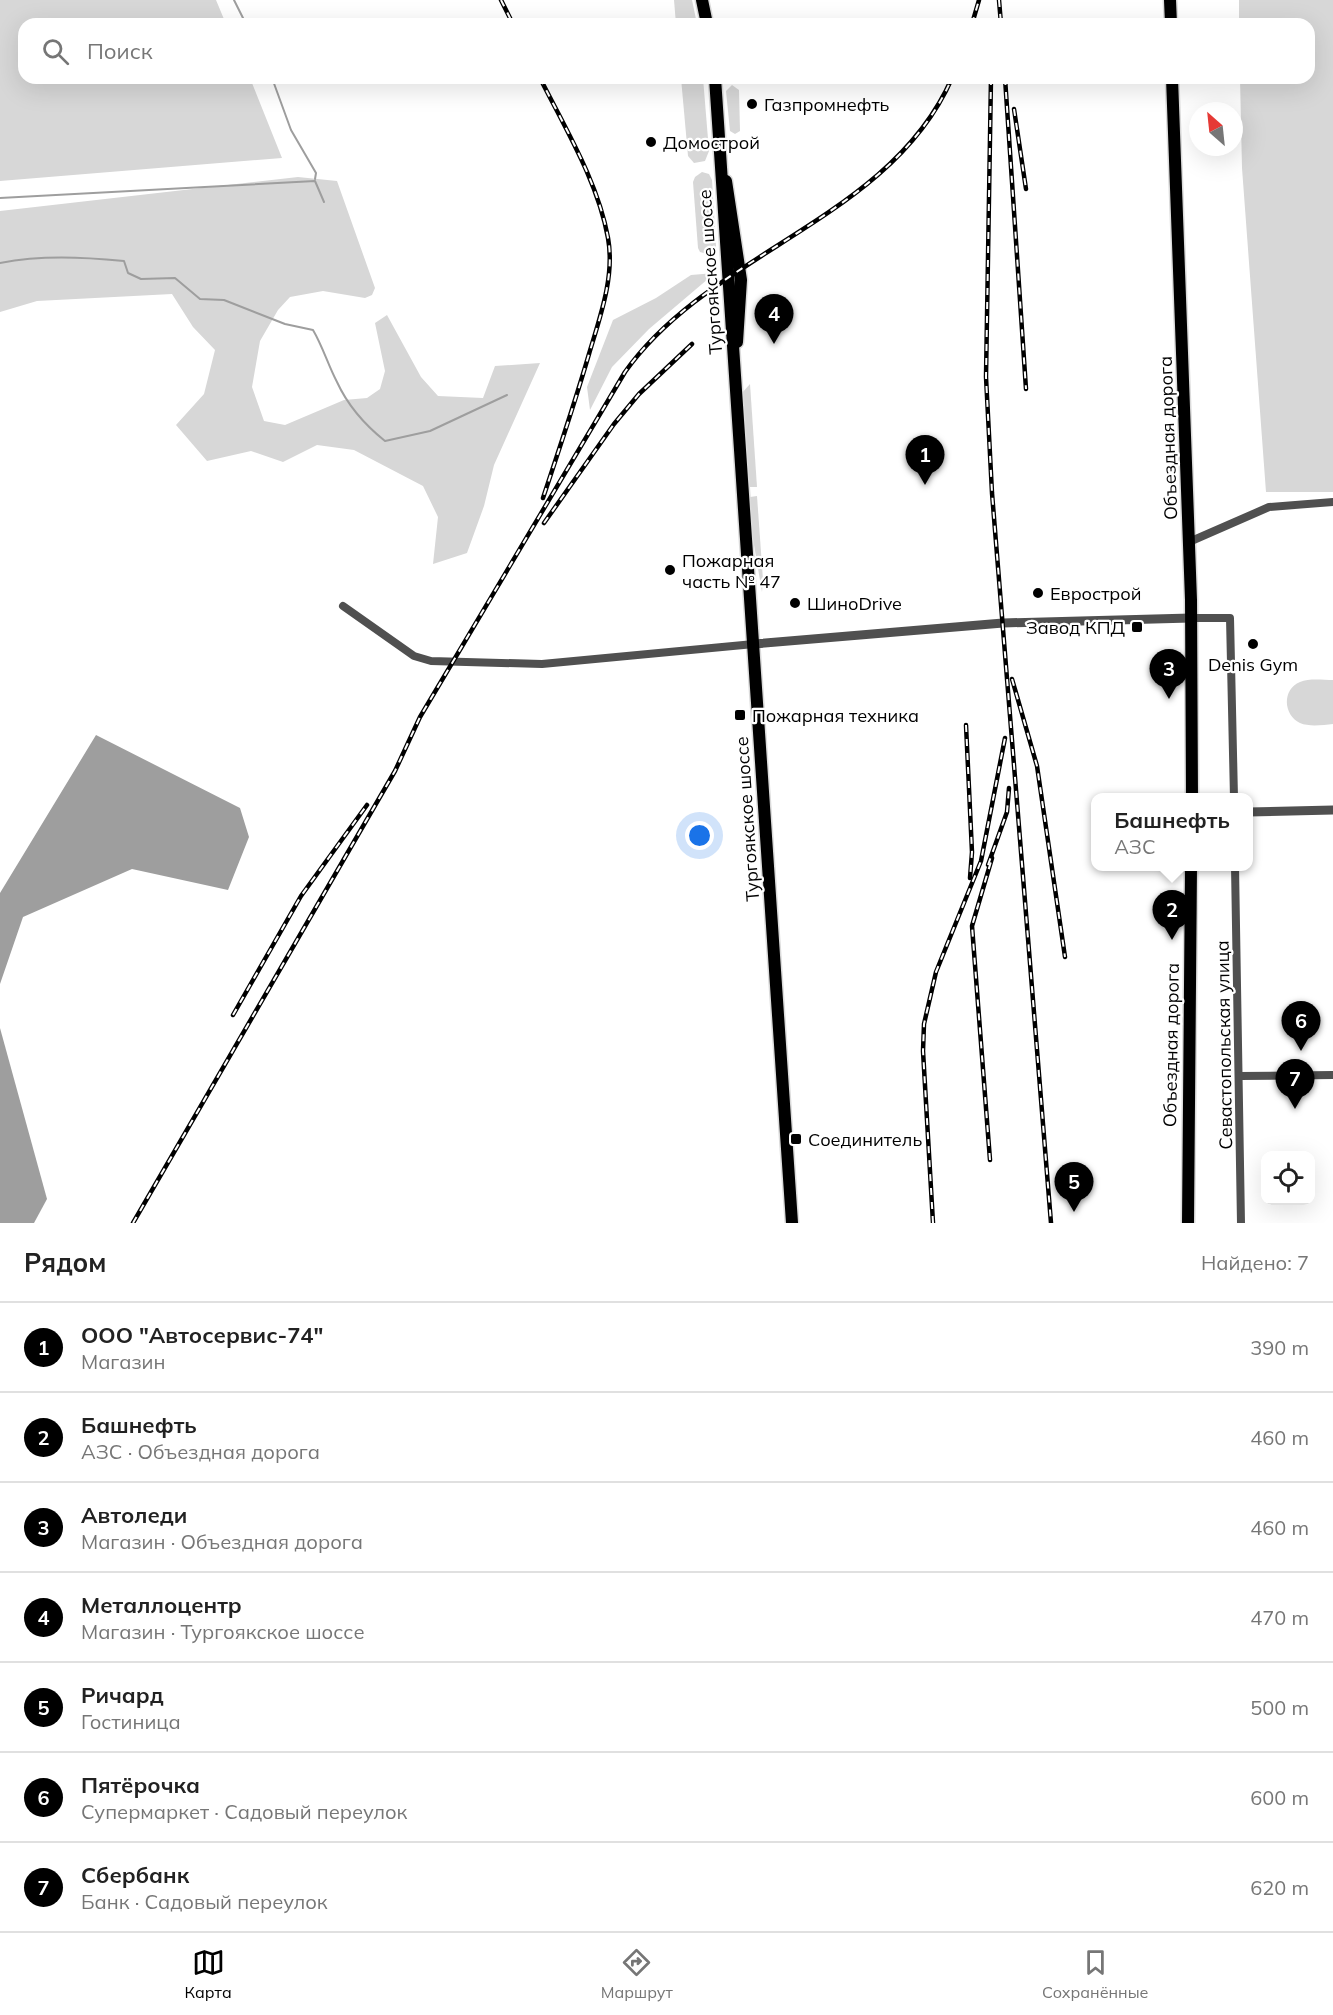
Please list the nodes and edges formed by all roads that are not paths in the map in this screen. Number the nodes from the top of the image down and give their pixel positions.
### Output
1 (702, 0) edge
2 (1170, 0) edge
3 (706, 18) edge
4 (1171, 18) edge
5 (715, 84) edge
6 (1172, 84) edge
7 (1333, 502) edge
8 (1189, 542) junction
9 (343, 606) dead end
10 (1191, 618) junction
11 (754, 644) junction
12 (1192, 793) edge
13 (1234, 793) edge
14 (1333, 810) edge
15 (1253, 812) edge
16 (1191, 871) edge
17 (1235, 871) edge
18 (1333, 1075) edge
19 (1240, 1076) junction
20 (792, 1223) edge
21 (1188, 1223) edge
22 (1241, 1223) edge

1 - 3 main road
2 - 4 main road
5 - 11 main road, Тургоякское шоссе
6 - 8 main road, Объездная дорога
7 - 8 street
8 - 10 main road, Объездная дорога
9 - 11 street
10 - 11 street
10 - 12 main road, Объездная дорога
10 - 13 street
11 - 20 main road, Тургоякское шоссе
14 - 15 street
16 - 21 main road, Объездная дорога
17 - 19 street, Севастопольская улица
18 - 19 street
19 - 22 street, Севастопольская улица

